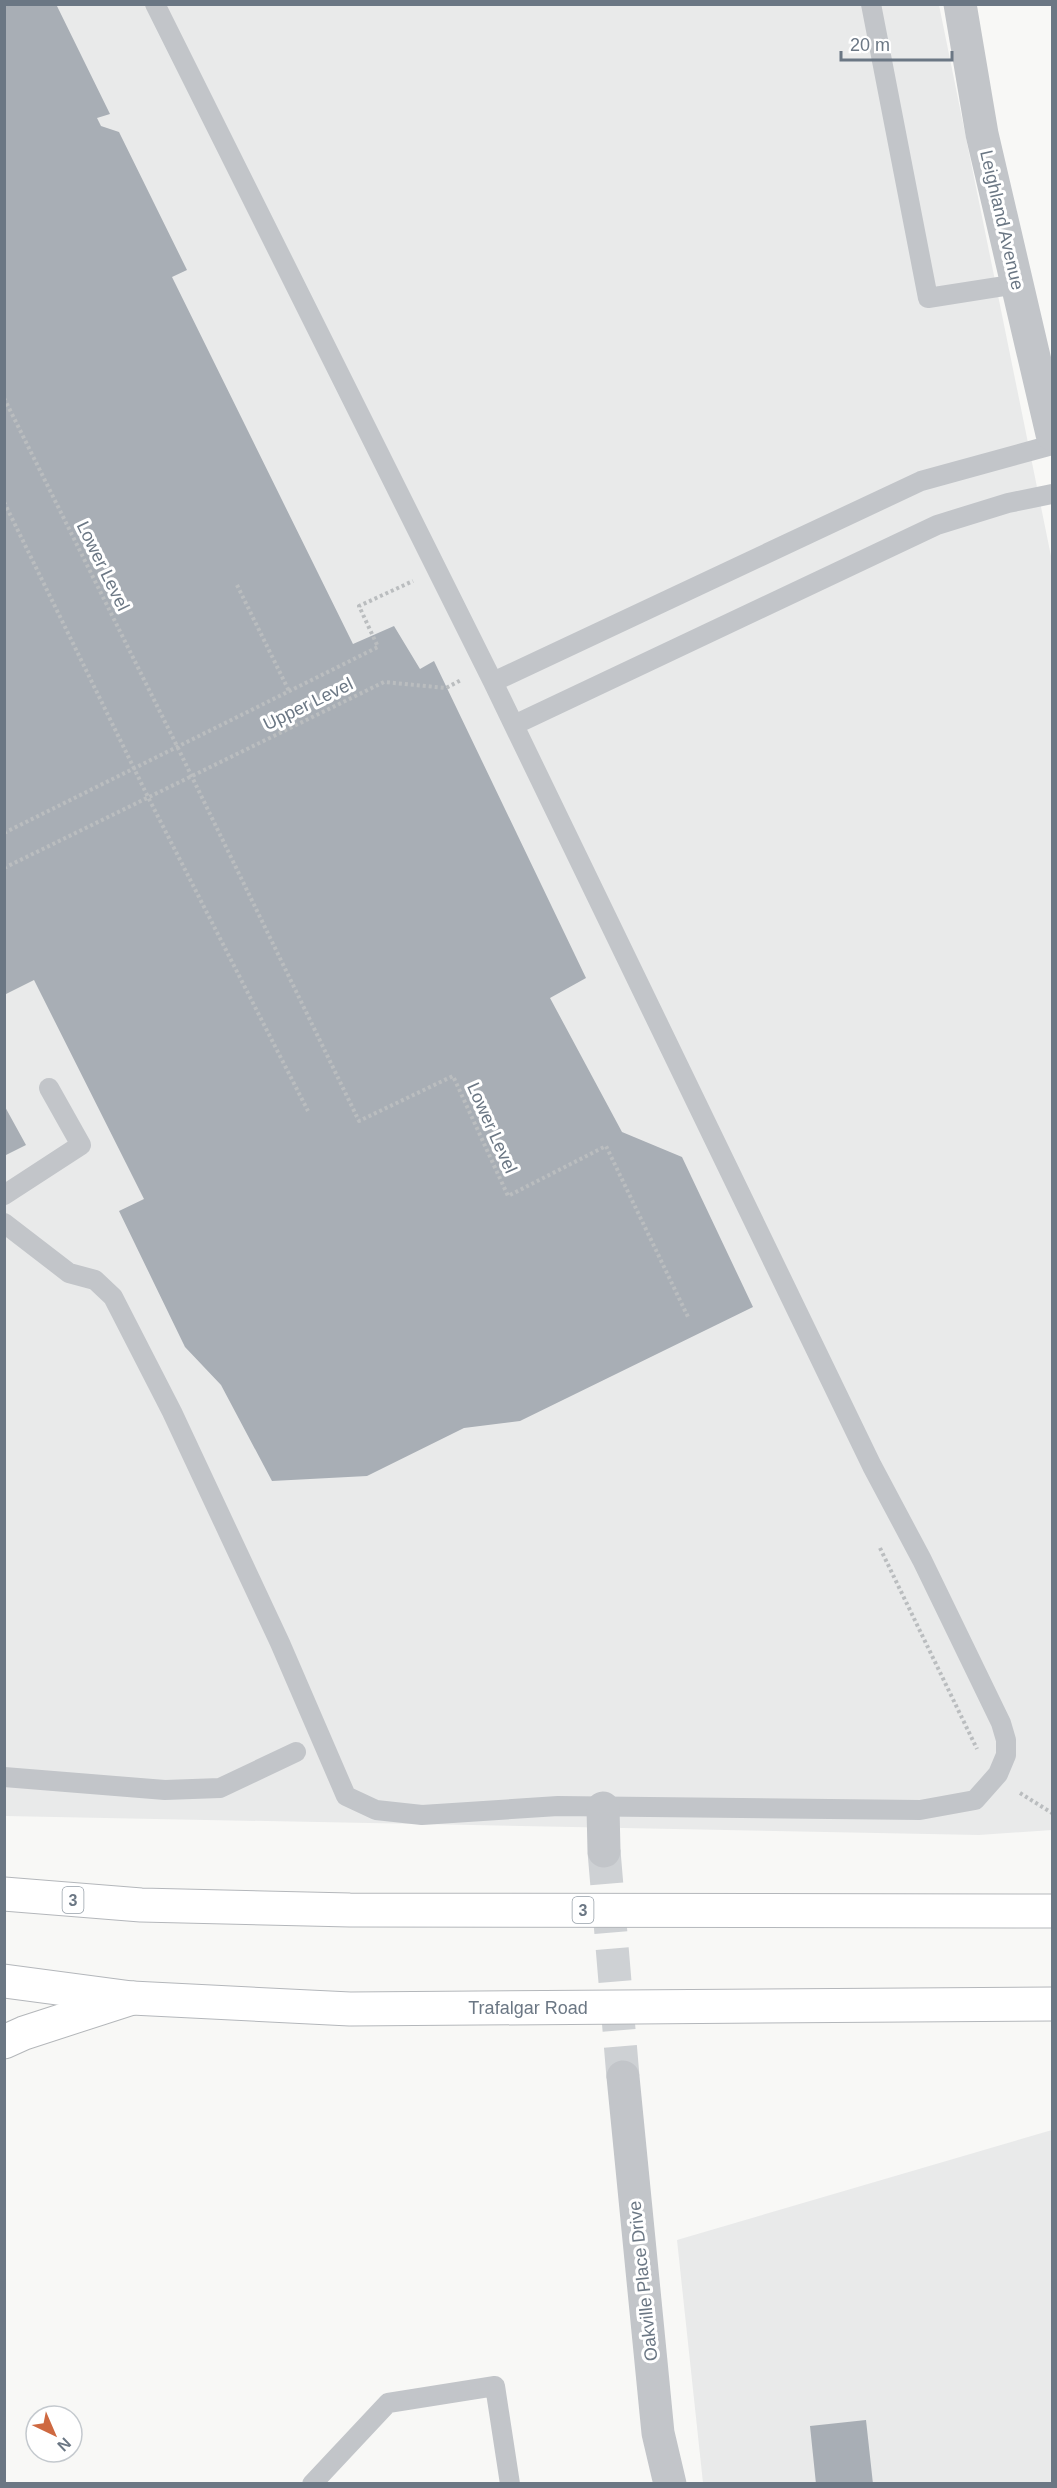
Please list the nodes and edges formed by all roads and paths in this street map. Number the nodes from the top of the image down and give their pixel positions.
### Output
1 (155, 4) edge
2 (871, 4) edge
3 (960, 4) edge
4 (1018, 284) junction
5 (4, 399) edge
6 (1053, 434) edge
7 (1053, 445) edge
8 (1053, 494) edge
9 (4, 502) edge
10 (436, 569) junction
11 (237, 585) dead end
12 (489, 675) junction
13 (289, 691) junction
14 (514, 725) junction
15 (177, 746) junction
16 (148, 797) junction
17 (4, 833) edge
18 (4, 868) edge
19 (49, 1088) dead end
20 (308, 1111) dead end
21 (4, 1195) edge
22 (4, 1223) edge
23 (688, 1319) dead end
24 (296, 1752) dead end
25 (4, 1777) edge
26 (603, 1808) junction
27 (604, 1851) tunnel mouth
28 (4, 1894) edge
29 (1053, 1911) edge
30 (4, 1981) edge
31 (132, 1998) junction
32 (1053, 2004) edge
33 (4, 2042) edge
34 (623, 2078) tunnel mouth
35 (312, 2484) edge
36 (510, 2484) edge
37 (670, 2484) edge

1 - 10 lane
2 - 4 lane
3 - 4 street, Leighland Avenue
4 - 6 street, Leighland Avenue
5 - 15 path, Lower Level
7 - 12 lane
8 - 14 lane
9 - 16 path
10 - 12 lane
10 - 13 path
11 - 13 path
12 - 14 lane
12 - 16 path, Upper Level
13 - 15 path
14 - 26 lane
15 - 17 path
15 - 23 path, Lower Level
16 - 18 path, Upper Level
16 - 20 path
19 - 21 lane
22 - 26 lane
24 - 25 lane
26 - 27 street
28 - 29 main road, 3
30 - 31 main road, Trafalgar Road
31 - 32 main road, Trafalgar Road
31 - 33 main road
34 - 37 street, Oakville Place Drive
35 - 36 lane

